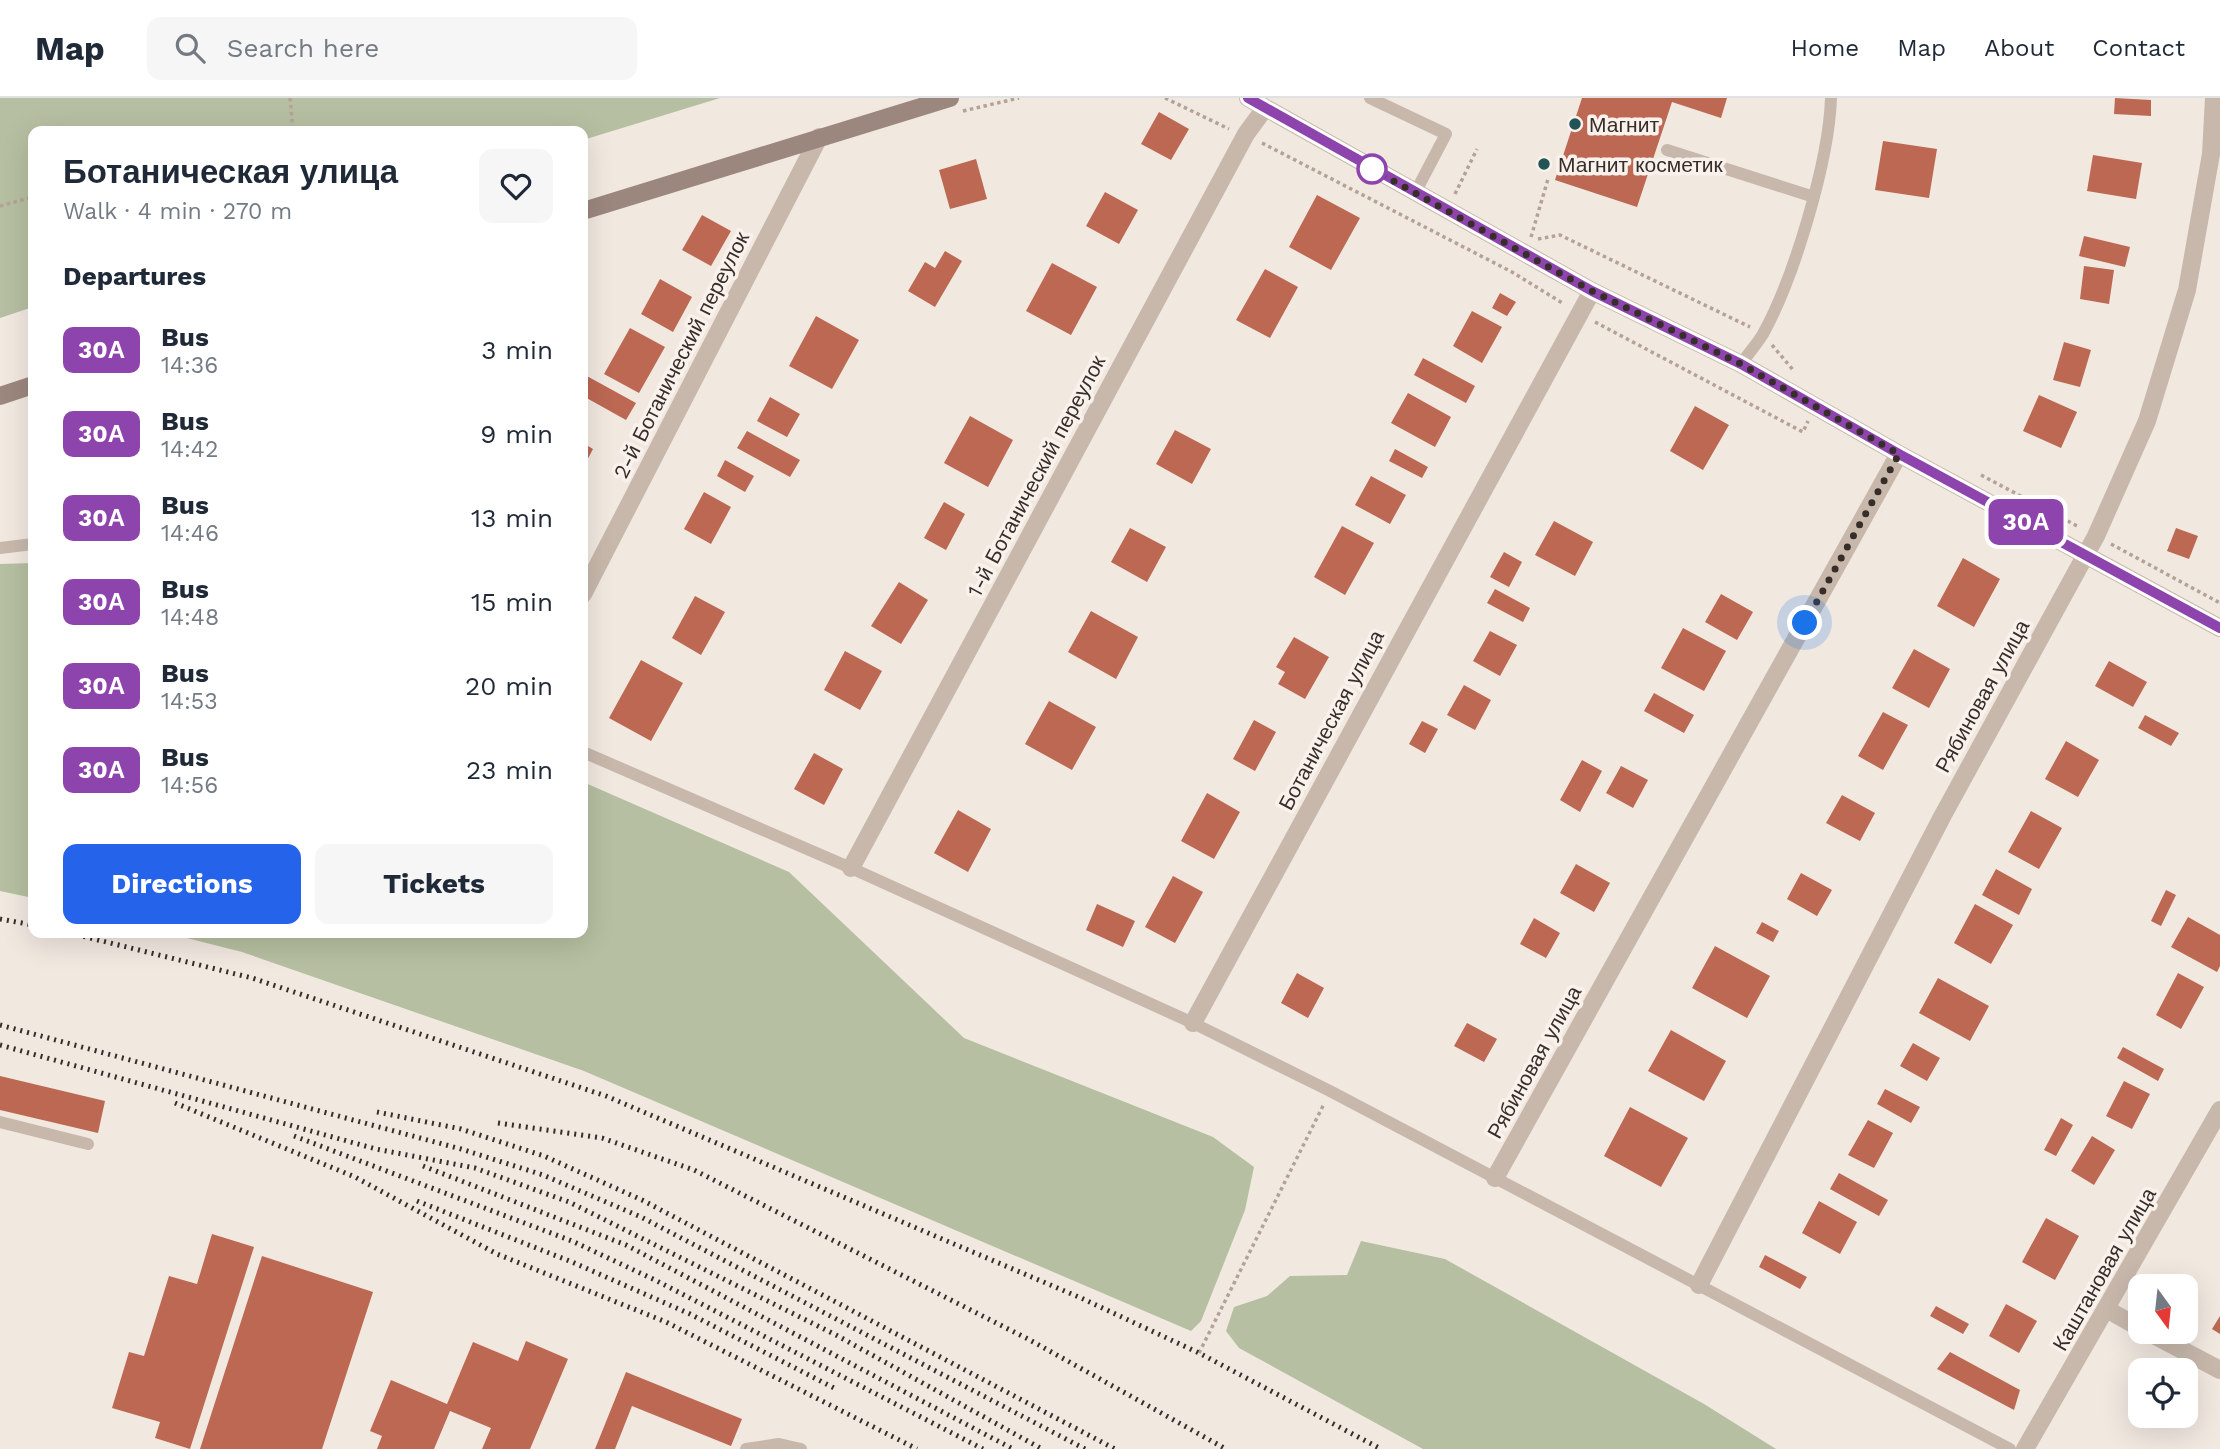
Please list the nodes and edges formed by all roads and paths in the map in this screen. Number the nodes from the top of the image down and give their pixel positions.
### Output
1 (289, 98) edge
2 (950, 98) edge
3 (1164, 98) edge
4 (1248, 98) edge
5 (1370, 98) edge
6 (1831, 98) edge
7 (2214, 98) edge
8 (1269, 103) edge
9 (292, 126) edge
10 (1246, 134) junction
11 (819, 137) junction
12 (1477, 149) dead end
13 (1667, 150) dead end
14 (1548, 179) dead end
15 (1415, 193) junction
16 (1455, 194) junction
17 (1814, 197) junction
18 (28, 198) edge
19 (1466, 201) dead end
20 (0, 206) edge
21 (588, 209) edge
22 (1449, 212) junction
23 (1519, 234) dead end
24 (1530, 241) junction
25 (1592, 291) junction
26 (1579, 313) junction
27 (1763, 334) junction
28 (1741, 364) junction
29 (1803, 377) dead end
30 (28, 387) edge
31 (0, 396) edge
32 (1803, 432) dead end
33 (1899, 454) junction
34 (1972, 470) dead end
35 (2096, 536) junction
36 (28, 545) edge
37 (0, 548) edge
38 (2086, 554) junction
39 (588, 584) edge
40 (2220, 603) edge
41 (2220, 628) edge
42 (588, 754) edge
43 (851, 868) junction
44 (1192, 1023) junction
45 (1330, 1091) junction
46 (2220, 1110) edge
47 (0, 1122) edge
48 (88, 1144) dead end
49 (1495, 1178) junction
50 (1699, 1285) junction
51 (2108, 1310) junction
52 (2128, 1321) edge
53 (2171, 1344) edge
54 (1199, 1353) dead end
55 (2220, 1370) edge
56 (746, 1449) edge
57 (801, 1449) edge
58 (2010, 1449) edge
59 (2025, 1449) edge

1 - 9 path
2 - 11 main road
3 - 10 path
4 - 8 street
5 - 15 lane
6 - 17 lane
7 - 35 street, Рябиновая улица
8 - 10 street, 1-й Ботанический переулок
8 - 15 street
10 - 26 path
10 - 43 street, 1-й Ботанический переулок
11 - 21 main road
11 - 39 street, 2-й Ботанический переулок
12 - 16 path
13 - 17 lane
14 - 24 path
15 - 22 street
16 - 19 path
16 - 22 path
17 - 27 lane
18 - 20 path
22 - 25 street
23 - 24 path
24 - 27 path
25 - 26 street, Ботаническая улица
25 - 28 street
26 - 32 path
26 - 44 street, Ботаническая улица
27 - 28 lane
27 - 29 path
28 - 33 street
30 - 31 main road
33 - 38 street
33 - 49 street, Рябиновая улица
34 - 35 path
35 - 38 street, Рябиновая улица
35 - 40 path
36 - 37 lane
38 - 41 street
38 - 50 street, Рябиновая улица
42 - 43 lane
43 - 44 lane
44 - 45 lane
45 - 49 lane
45 - 54 path
46 - 51 street, Каштановая улица
47 - 48 lane
49 - 50 lane
50 - 58 lane
51 - 52 street
51 - 59 street, Каштановая улица
53 - 55 street
56 - 57 lane

